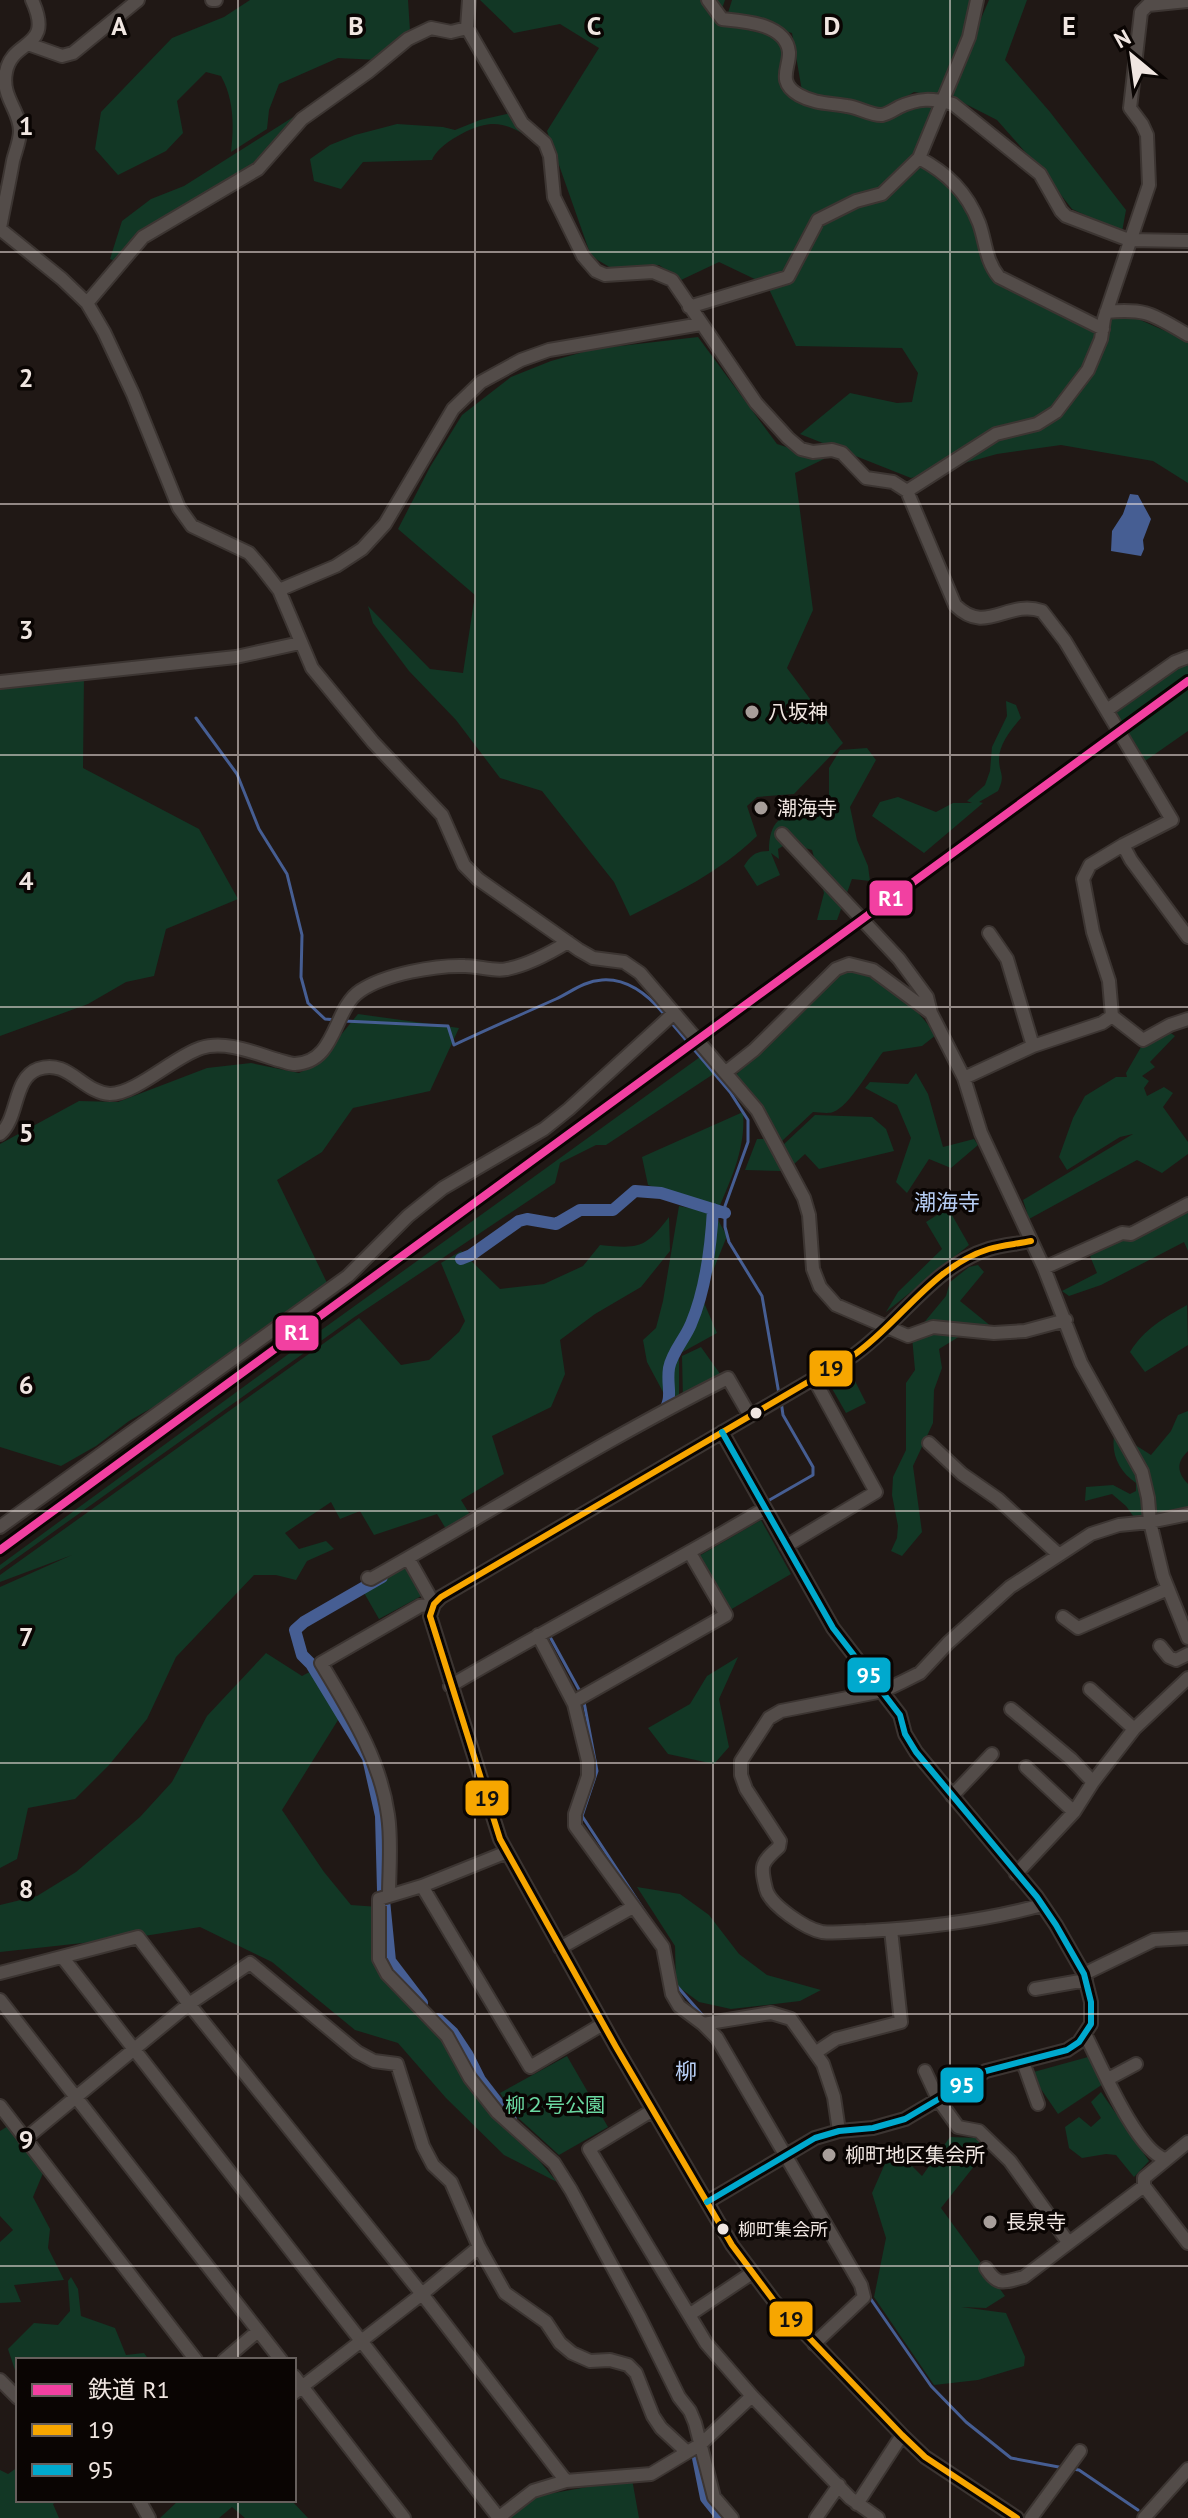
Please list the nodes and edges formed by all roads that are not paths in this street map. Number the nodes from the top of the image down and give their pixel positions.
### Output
1 (32, 0) edge
2 (138, 0) edge
3 (469, 0) edge
4 (708, 0) edge
5 (977, 0) edge
6 (1188, 1) edge
7 (467, 28) junction
8 (28, 44) junction
9 (942, 101) junction
10 (919, 158) junction
11 (0, 229) edge
12 (1129, 240) junction
13 (1188, 241) edge
14 (87, 303) junction
15 (689, 307) junction
16 (1106, 312) junction
17 (701, 324) junction
18 (1103, 329) junction
19 (1188, 335) edge
20 (907, 491) junction
21 (279, 590) junction
22 (300, 643) junction
23 (1188, 657) edge
24 (0, 682) edge
25 (1107, 710) junction
26 (1188, 818) edge
27 (1172, 820) junction
28 (782, 834) dead end
29 (1123, 845) junction
30 (989, 933) dead end
31 (1188, 937) edge
32 (568, 942) junction
33 (674, 1013) junction
34 (931, 1013) junction
35 (1112, 1016) junction
36 (1188, 1019) edge
37 (1033, 1046) junction
38 (726, 1072) junction
39 (964, 1078) junction
40 (0, 1134) edge
41 (1188, 1204) edge
42 (1031, 1241) junction
43 (1044, 1268) junction
44 (1066, 1320) junction
45 (887, 1328) junction
46 (814, 1379) junction
47 (750, 1416) junction
48 (722, 1432) junction
49 (929, 1443) dead end
50 (764, 1509) junction
51 (1188, 1514) edge
52 (1150, 1522) junction
53 (0, 1527) edge
54 (786, 1546) junction
55 (690, 1553) junction
56 (1058, 1554) junction
57 (408, 1558) junction
58 (368, 1578) dead end
59 (1168, 1589) junction
60 (434, 1604) junction
61 (1063, 1617) dead end
62 (538, 1635) junction
63 (1188, 1638) edge
64 (1160, 1646) dead end
65 (1188, 1654) edge
66 (1188, 1678) edge
67 (450, 1686) junction
68 (1090, 1689) dead end
69 (883, 1691) junction
70 (573, 1702) junction
71 (1011, 1709) dead end
72 (1134, 1729) junction
73 (992, 1754) dead end
74 (1026, 1767) dead end
75 (1093, 1782) junction
76 (952, 1796) junction
77 (1074, 1812) junction
78 (507, 1852) junction
79 (1016, 1874) junction
80 (422, 1886) junction
81 (389, 1896) junction
82 (1042, 1905) junction
83 (633, 1907) junction
84 (891, 1930) junction
85 (1188, 1938) edge
86 (560, 1948) junction
87 (63, 1958) junction
88 (0, 1973) edge
89 (1085, 1977) junction
90 (1035, 1989) dead end
91 (0, 2000) edge
92 (189, 2004) junction
93 (603, 2024) junction
94 (703, 2024) junction
95 (1085, 2034) junction
96 (133, 2050) junction
97 (815, 2053) junction
98 (1023, 2062) junction
99 (1136, 2064) dead end
100 (925, 2071) dead end
101 (1108, 2079) junction
102 (75, 2097) junction
103 (938, 2099) junction
104 (1038, 2104) dead end
105 (0, 2106) edge
106 (653, 2110) junction
107 (839, 2131) junction
108 (25, 2139) junction
109 (1188, 2142) edge
110 (786, 2155) junction
111 (1165, 2159) junction
112 (1144, 2186) junction
113 (707, 2202) junction
114 (1068, 2242) junction
115 (1188, 2243) edge
116 (479, 2247) junction
117 (986, 2268) dead end
118 (752, 2273) junction
119 (422, 2294) junction
120 (689, 2315) junction
121 (258, 2331) junction
122 (362, 2340) junction
123 (814, 2344) junction
124 (194, 2358) edge
125 (226, 2358) edge
126 (279, 2358) edge
127 (0, 2380) edge
128 (297, 2385) edge
129 (16, 2396) edge
130 (752, 2396) junction
131 (902, 2435) junction
132 (701, 2444) junction
133 (1080, 2451) dead end
134 (687, 2452) junction
135 (1188, 2469) edge
136 (566, 2481) junction
137 (839, 2485) junction
138 (857, 2504) junction
139 (1146, 2517) edge
140 (404, 2518) edge
141 (499, 2518) edge
142 (732, 2518) edge
143 (816, 2518) edge
144 (878, 2518) edge
145 (1017, 2518) edge
146 (1031, 2518) edge

1 - 8 street
2 - 8 street
3 - 7 street
4 - 9 street
5 - 9 street
6 - 12 street
7 - 14 street
7 - 15 street
8 - 11 street
9 - 10 street
9 - 12 street
10 - 15 street
10 - 18 street
11 - 14 street
12 - 13 street
12 - 16 street
14 - 21 street
15 - 17 street
16 - 18 street
16 - 19 street
17 - 20 street
17 - 21 street
18 - 20 street
20 - 25 street
21 - 22 street
22 - 24 street
22 - 32 street
23 - 25 street
25 - 27 street
26 - 27 street
27 - 29 street
28 - 34 street
29 - 31 street
29 - 35 street
30 - 37 street
32 - 33 street
32 - 40 street
33 - 38 street
33 - 53 street
34 - 38 street
34 - 39 street
35 - 36 street
35 - 37 street
37 - 39 street
38 - 45 street
39 - 42 street
41 - 43 street
42 - 43 street
42 - 45 street
43 - 44 street
44 - 45 street
44 - 52 street
45 - 46 street
46 - 47 street
46 - 54 street
47 - 48 street
47 - 57 street
48 - 50 street
48 - 60 street
49 - 56 street
50 - 54 street
50 - 55 street
51 - 52 street
52 - 56 street
52 - 59 street
54 - 69 street
55 - 62 street
55 - 70 street
56 - 69 street
57 - 58 street
57 - 60 street
59 - 61 street
59 - 63 street
60 - 67 street
60 - 81 street
62 - 67 street
62 - 70 street
64 - 65 street
66 - 72 street
67 - 78 street
68 - 72 street
69 - 76 street
69 - 84 street
70 - 83 street
71 - 75 street
72 - 75 street
73 - 76 street
74 - 77 street
75 - 77 street
76 - 79 street
77 - 79 street
78 - 80 street
78 - 86 street
79 - 82 street
80 - 81 street
80 - 93 street
81 - 132 street
82 - 84 street
82 - 89 street
83 - 86 street
83 - 94 street
84 - 97 street
85 - 89 street
86 - 93 street
87 - 88 street
87 - 92 street
87 - 96 street
89 - 90 street
89 - 95 street
91 - 102 street
92 - 96 street
92 - 116 street
92 - 119 street
93 - 106 street
94 - 97 street
94 - 110 street
95 - 98 street
95 - 101 street
96 - 102 street
96 - 122 street
97 - 107 street
98 - 103 street
98 - 104 street
99 - 101 street
100 - 103 street
101 - 111 street
102 - 108 street
102 - 121 street
103 - 107 street
103 - 114 street
105 - 108 street
106 - 113 street
106 - 120 street
107 - 110 street
108 - 124 street
109 - 111 street
110 - 113 street
110 - 123 street
111 - 112 street
112 - 114 street
112 - 115 street
113 - 118 street
114 - 117 street
116 - 119 street
116 - 134 street
118 - 120 street
118 - 123 street
119 - 122 street
119 - 136 street
120 - 130 street
121 - 125 street
121 - 126 street
122 - 128 street
122 - 141 street
123 - 131 street
127 - 129 street
128 - 140 street
130 - 132 street
130 - 137 street
131 - 138 street
131 - 145 street
132 - 134 street
132 - 142 street
133 - 146 street
134 - 136 street
135 - 139 street
136 - 141 street
137 - 138 street
137 - 143 street
138 - 144 street

